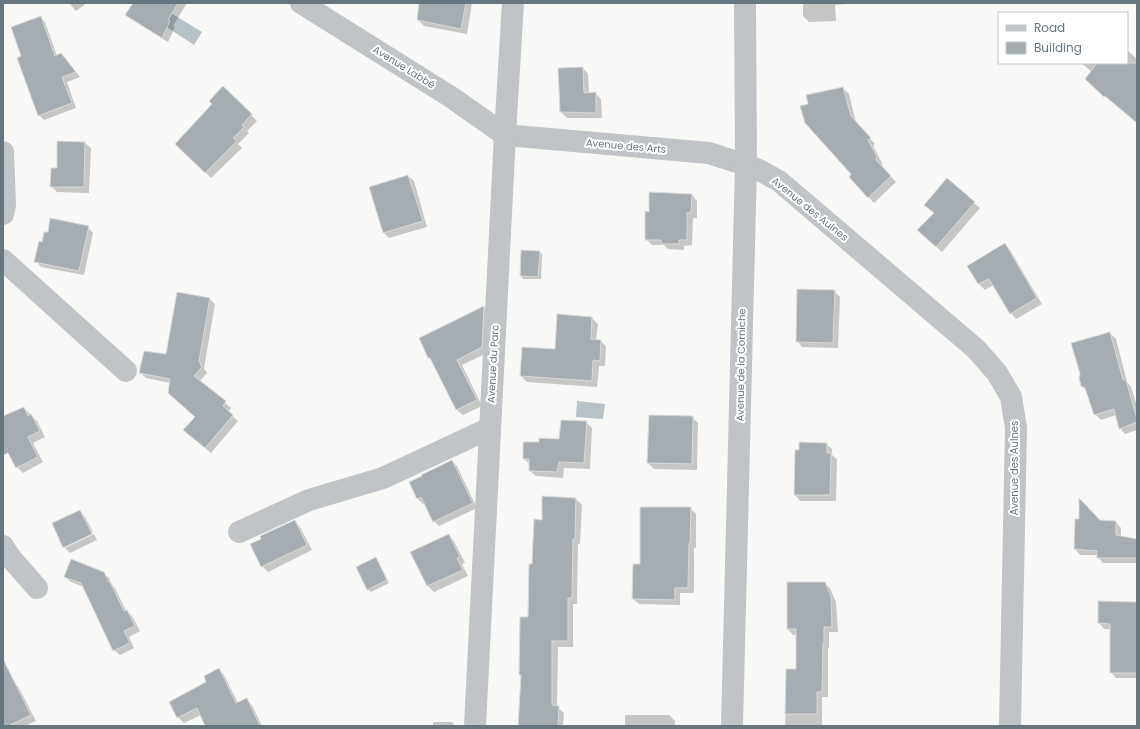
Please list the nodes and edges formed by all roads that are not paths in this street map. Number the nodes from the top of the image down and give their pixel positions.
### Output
1 (301, 3) edge
2 (514, 3) edge
3 (745, 3) edge
4 (505, 135) junction
5 (3, 152) edge
6 (746, 165) junction
7 (3, 214) edge
8 (3, 260) edge
9 (126, 371) dead end
10 (490, 428) junction
11 (239, 532) dead end
12 (3, 546) edge
13 (37, 588) dead end
14 (475, 726) edge
15 (732, 726) edge
16 (1010, 726) edge

1 - 4 street, Avenue Labbé
2 - 4 street, Avenue du Parc
3 - 6 street, Avenue de la Corniche
4 - 6 street, Avenue des Arts
4 - 10 street, Avenue du Parc
5 - 7 street
6 - 15 street, Avenue de la Corniche
6 - 16 street, Avenue des Aulnes
8 - 9 street
10 - 11 street
10 - 14 street, Avenue du Parc
12 - 13 street

